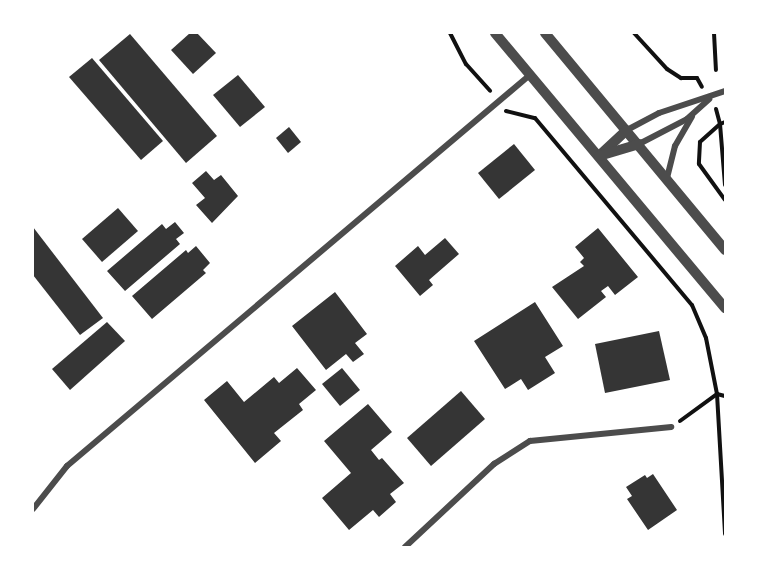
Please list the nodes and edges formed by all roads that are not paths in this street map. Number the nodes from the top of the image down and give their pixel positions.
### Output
1 (495, 33) edge
2 (545, 33) edge
3 (531, 74) junction
4 (725, 92) edge
5 (709, 99) junction
6 (697, 110) junction
7 (627, 129) junction
8 (639, 144) junction
9 (599, 156) junction
10 (667, 178) junction
11 (725, 250) edge
12 (725, 308) edge
13 (671, 427) road end
14 (33, 510) edge
15 (405, 547) edge

1 - 3 street
2 - 7 street
3 - 9 street
3 - 14 street
4 - 5 street
5 - 6 street
5 - 7 street
6 - 8 street
6 - 10 street
7 - 8 street
7 - 9 street
8 - 9 street
8 - 10 street
9 - 12 street
10 - 11 street
13 - 15 street

